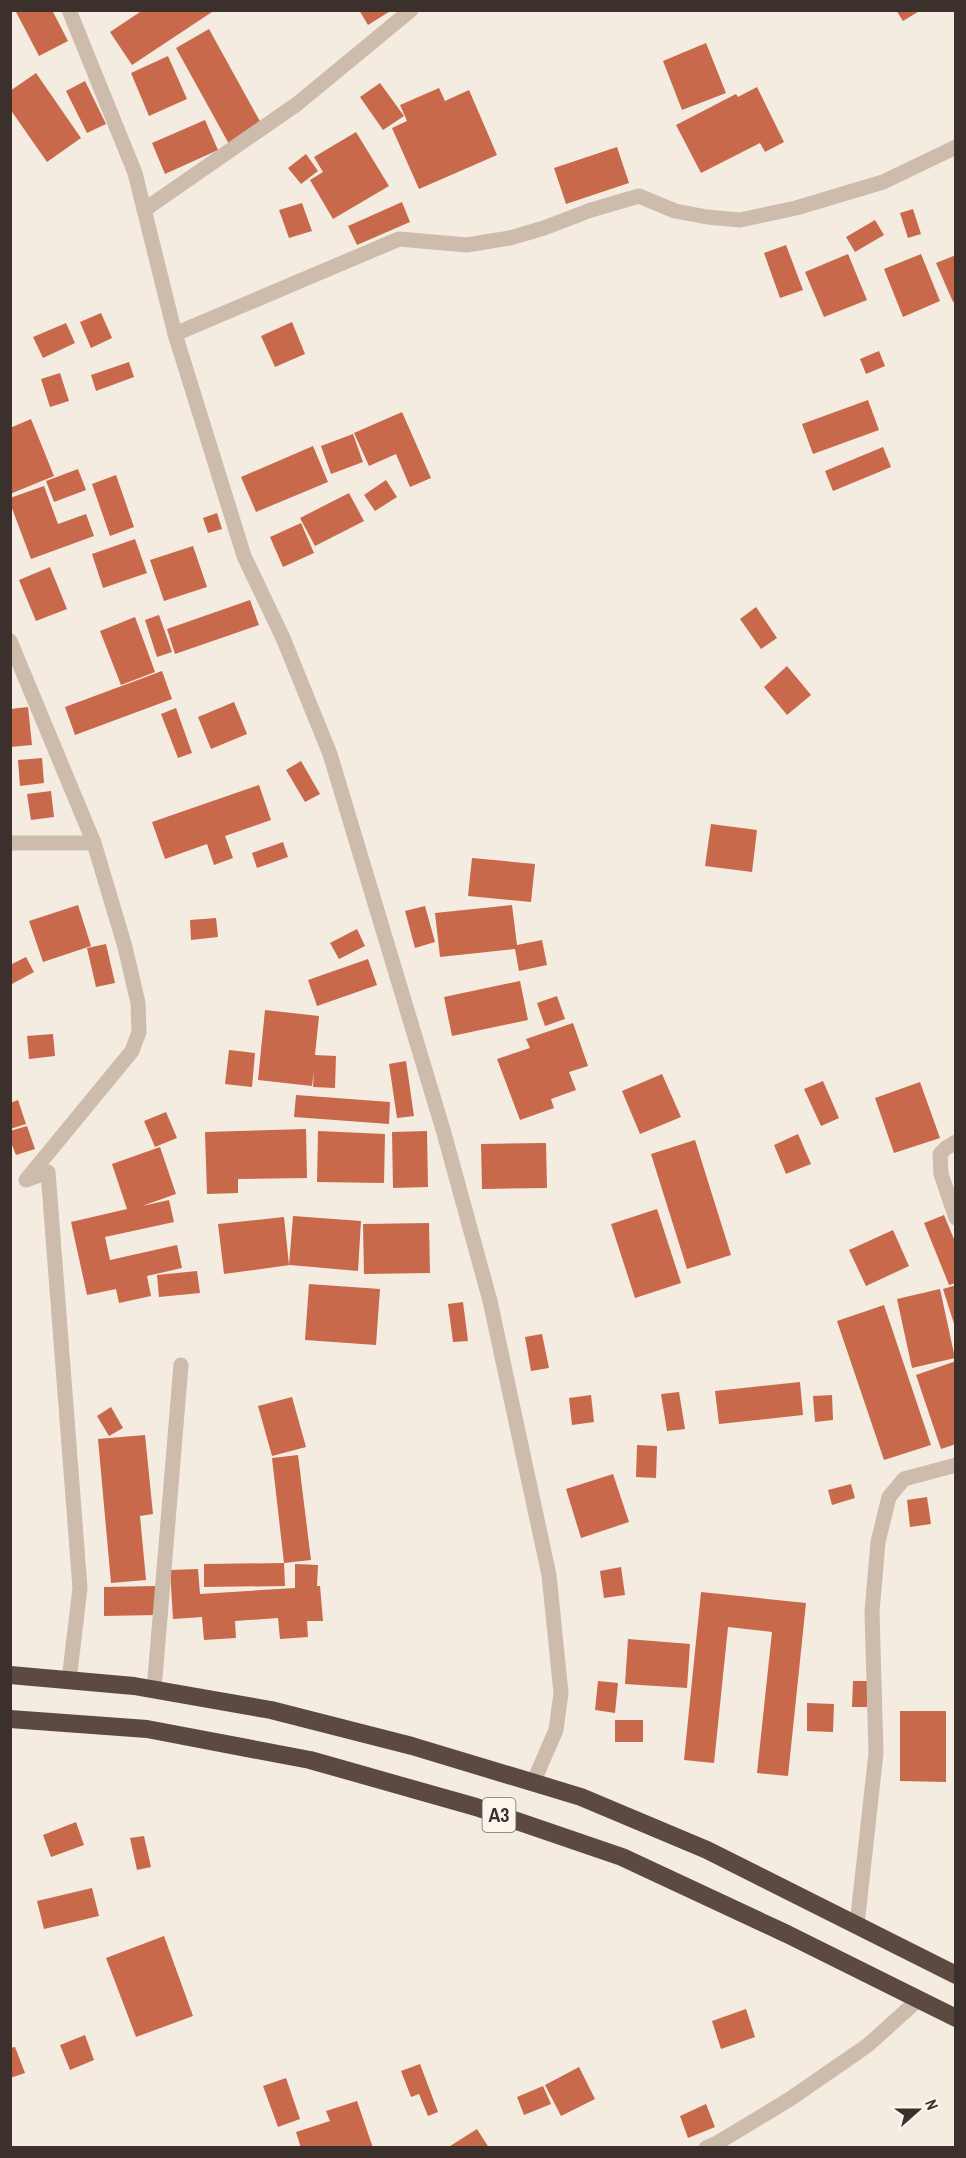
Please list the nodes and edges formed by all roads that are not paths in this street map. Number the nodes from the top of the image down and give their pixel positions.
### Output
1 (69, 10) edge
2 (411, 10) edge
3 (956, 147) edge
4 (144, 210) junction
5 (175, 334) junction
6 (10, 641) edge
7 (10, 843) edge
8 (94, 843) junction
9 (956, 1142) edge
10 (18, 1181) edge
11 (956, 1218) edge
12 (180, 1365) dead end
13 (956, 1465) edge
14 (10, 1675) edge
15 (69, 1680) junction
16 (154, 1690) junction
17 (10, 1719) edge
18 (533, 1783) junction
19 (856, 1925) junction
20 (956, 1975) edge
21 (919, 1999) junction
22 (956, 2018) edge
23 (706, 2148) edge

1 - 4 street
2 - 4 street
3 - 5 street
4 - 5 street
5 - 18 street
6 - 8 street
7 - 8 street
8 - 10 street
9 - 11 street
10 - 15 street
12 - 16 street
13 - 19 street
14 - 15 highway, A3
15 - 16 highway, A3
16 - 18 highway, A3
17 - 21 highway, A3
18 - 19 highway, A3
19 - 20 highway, A3
21 - 22 highway, A3
21 - 23 street

